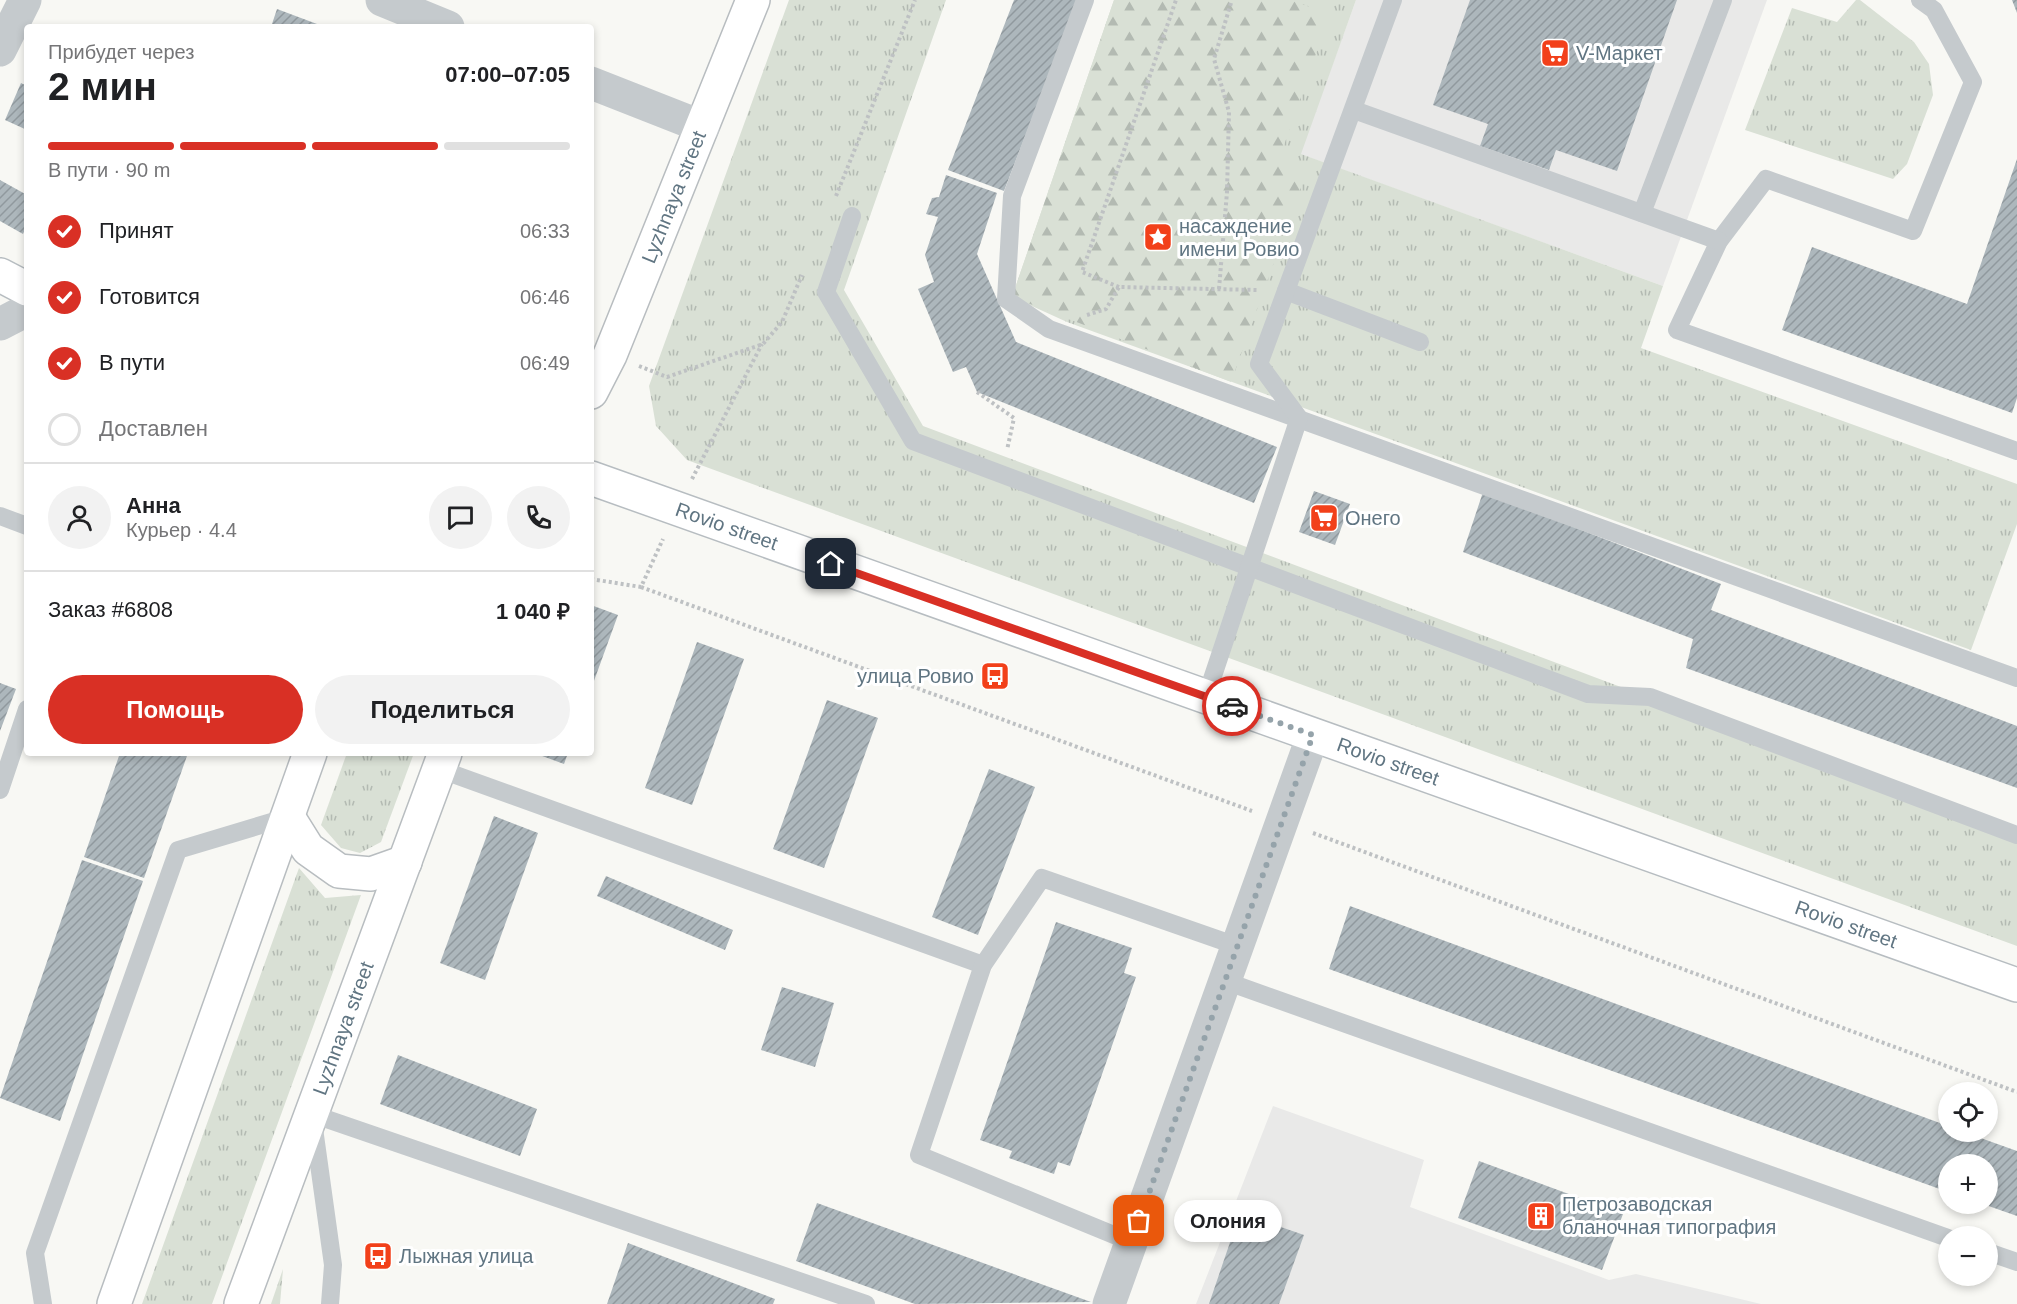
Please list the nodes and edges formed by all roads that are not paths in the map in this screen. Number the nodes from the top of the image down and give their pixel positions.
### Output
1 (25, 0) edge
2 (382, 0) edge
3 (753, 0) edge
4 (1085, 0) edge
5 (1393, 0) edge
6 (1723, 0) edge
7 (1920, 0) edge
8 (441, 24) edge
9 (0, 50) edge
10 (594, 84) edge
11 (1354, 110) junction
12 (703, 127) junction
13 (1642, 213) junction
14 (852, 216) dead end
15 (1719, 241) junction
16 (0, 275) edge
17 (24, 287) edge
18 (1286, 291) junction
19 (24, 312) edge
20 (0, 324) edge
21 (1420, 342) dead end
22 (594, 386) edge
23 (1299, 418) junction
24 (2017, 452) edge
25 (594, 479) edge
26 (0, 516) edge
27 (24, 525) edge
28 (1250, 567) junction
29 (2017, 678) edge
30 (1206, 697) junction
31 (24, 718) edge
32 (1313, 735) junction
33 (309, 756) edge
34 (442, 761) edge
35 (0, 790) edge
36 (288, 817) junction
37 (2017, 835) edge
38 (405, 862) junction
39 (1237, 946) junction
40 (983, 965) junction
41 (1225, 981) junction
42 (2017, 985) edge
43 (312, 1114) junction
44 (1938, 1234) edge
45 (1131, 1242) junction
46 (1998, 1255) edge
47 (2017, 1262) edge
48 (43, 1304) edge
49 (114, 1304) edge
50 (241, 1304) edge
51 (330, 1304) edge
52 (866, 1304) edge
53 (1109, 1304) edge

1 - 9 street
2 - 8 street
3 - 12 main road, Lyzhnaya street
4 - 23 lane
5 - 11 lane
6 - 13 lane
7 - 15 lane
10 - 12 street
11 - 13 lane
11 - 18 lane
12 - 22 main road, Lyzhnaya street
13 - 15 lane
14 - 28 lane
15 - 24 lane
16 - 17 main road
18 - 21 lane
18 - 23 lane
19 - 20 street
23 - 28 lane
23 - 29 lane
25 - 30 main road, Rovio street
26 - 27 lane
28 - 30 lane
28 - 37 lane
30 - 32 main road, Rovio street
31 - 35 lane
32 - 39 street
32 - 42 main road, Rovio street
33 - 36 main road
34 - 38 main road, Lyzhnaya street
34 - 40 lane
36 - 38 main road
36 - 48 lane
36 - 49 main road
38 - 43 main road, Lyzhnaya street
39 - 40 lane
39 - 41 street
40 - 45 lane
41 - 44 lane
41 - 45 street
43 - 50 main road, Lyzhnaya street
43 - 51 lane
43 - 52 lane
45 - 53 street
46 - 47 lane

